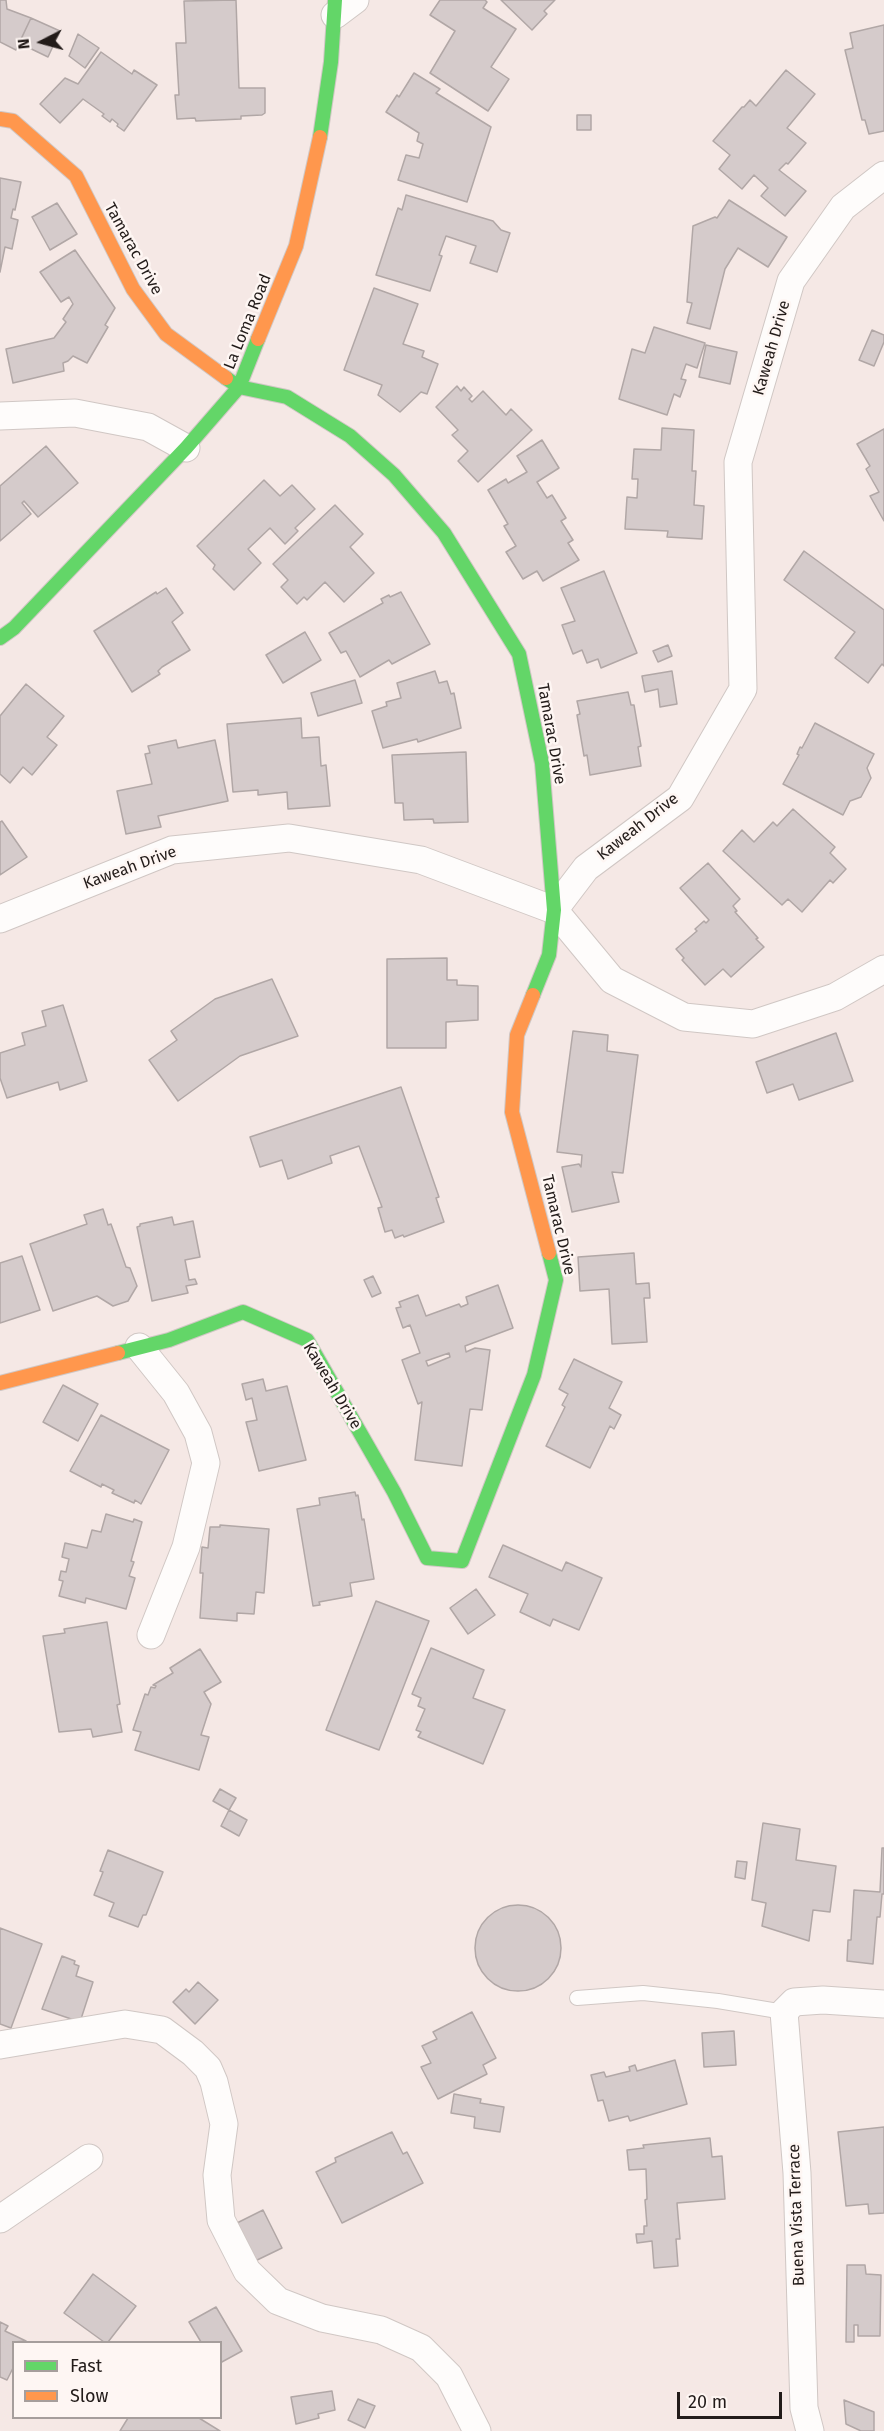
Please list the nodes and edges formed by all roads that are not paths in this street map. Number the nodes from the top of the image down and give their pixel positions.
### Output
1 (342, 5) edge
2 (0, 118) edge
3 (884, 175) edge
4 (239, 387) junction
5 (0, 416) edge
6 (186, 448) junction
7 (0, 638) edge
8 (554, 910) junction
9 (0, 919) edge
10 (884, 969) edge
11 (139, 1347) junction
12 (0, 1383) edge
13 (462, 1561) joint
14 (151, 1635) dead end
15 (577, 1998) dead end
16 (884, 2004) edge
17 (789, 2007) junction
18 (0, 2045) edge
19 (89, 2158) dead end
20 (0, 2219) edge
21 (477, 2431) edge
22 (810, 2431) edge

1 - 4 street, La Loma Road
2 - 4 street, Tamarac Drive
3 - 8 street, Kaweah Drive
4 - 6 street, La Loma Road
4 - 8 street, Tamarac Drive
5 - 6 street
6 - 7 street, La Loma Road
8 - 9 street, Kaweah Drive
8 - 10 street
8 - 13 street, Tamarac Drive
11 - 12 street, Kaweah Drive
11 - 13 street, Kaweah Drive
11 - 14 street
15 - 17 lane
16 - 17 street
17 - 22 street, Buena Vista Terrace
18 - 21 street
19 - 20 street

